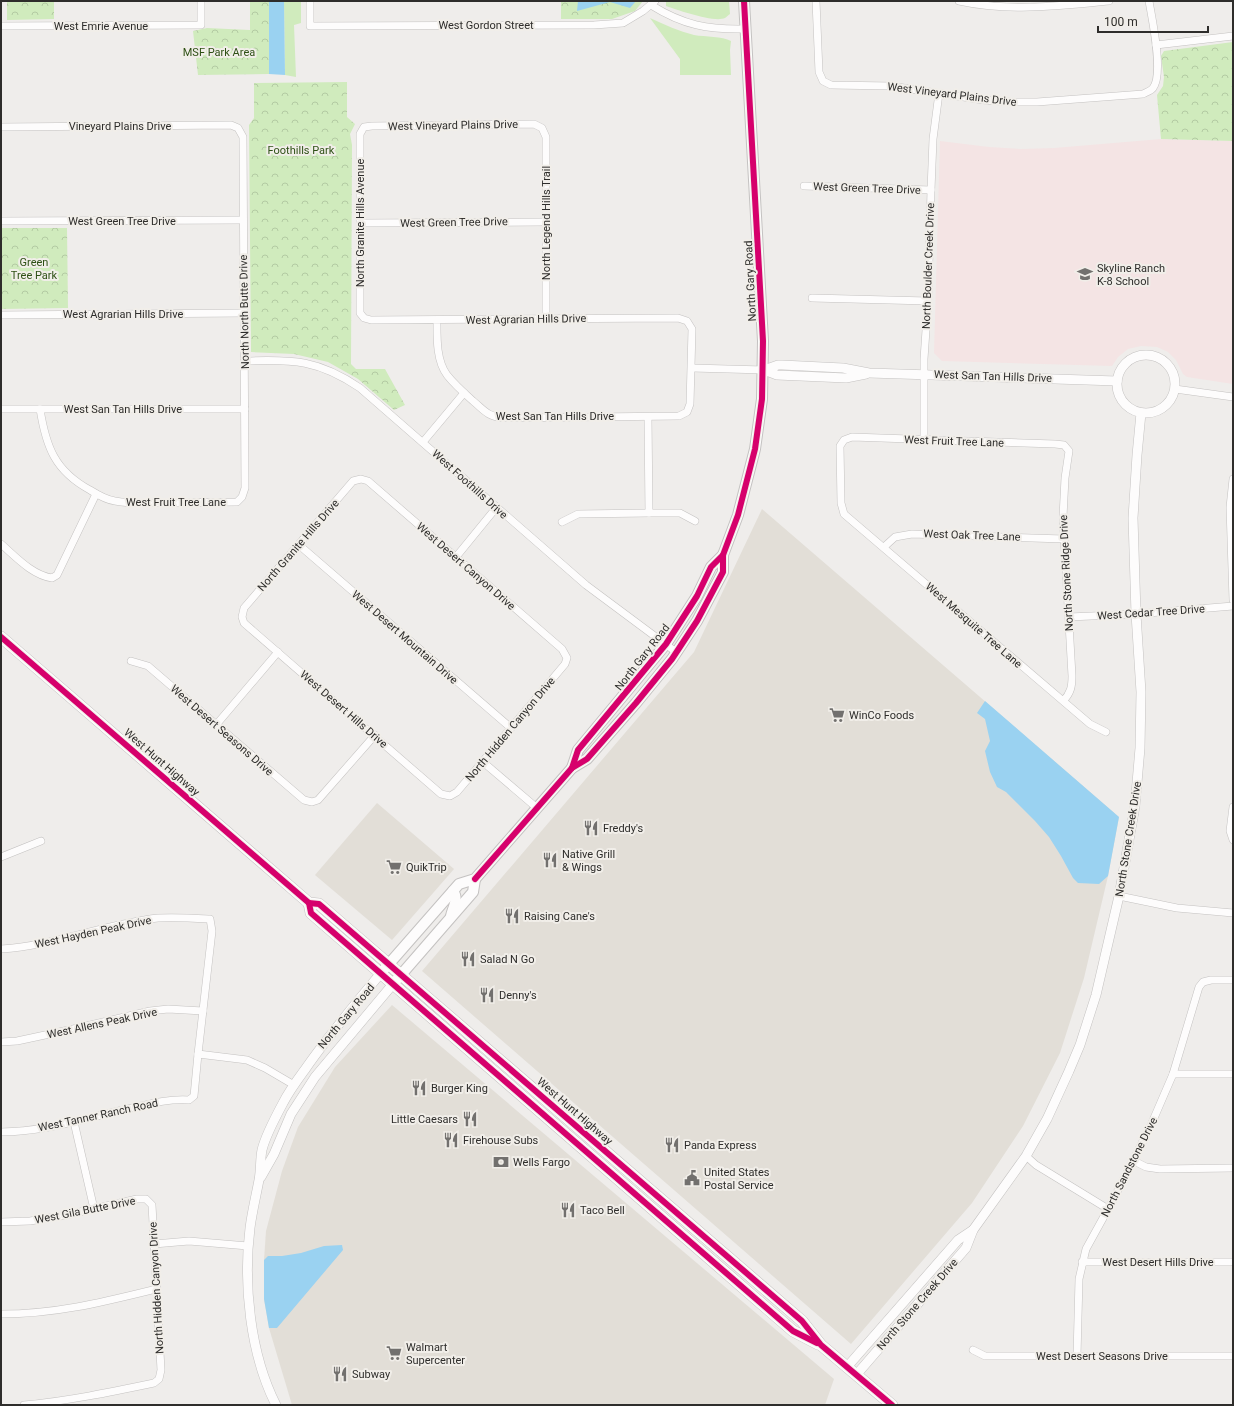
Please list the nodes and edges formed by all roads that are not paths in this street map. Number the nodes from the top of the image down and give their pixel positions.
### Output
1 (201, 1) edge
2 (310, 1) edge
3 (744, 1) edge
4 (816, 1) edge
5 (959, 1) edge
6 (1109, 1) edge
7 (1149, 1) edge
8 (653, 3) edge
9 (1, 26) edge
10 (746, 29) junction
11 (1233, 36) edge
12 (1156, 45) junction
13 (939, 93) junction
14 (1, 127) edge
15 (364, 127) joint
16 (238, 128) joint
17 (542, 128) joint
18 (804, 186) dead end
19 (931, 190) junction
20 (243, 220) junction
21 (1, 221) edge
22 (546, 222) junction
23 (361, 223) junction
24 (812, 298) dead end
25 (928, 301) junction
26 (244, 313) junction
27 (1, 315) edge
28 (364, 318) joint
29 (546, 319) junction
30 (437, 320) junction
31 (245, 361) junction
32 (692, 368) junction
33 (764, 370) junction
34 (924, 374) junction
35 (1117, 381) junction
36 (1175, 388) junction
37 (464, 393) junction
38 (1233, 397) edge
39 (1, 409) edge
40 (40, 409) junction
41 (245, 409) junction
42 (1141, 413) junction
43 (648, 416) junction
44 (924, 440) junction
45 (423, 442) junction
46 (1064, 445) joint
47 (361, 479) joint
48 (1233, 479) edge
49 (96, 494) junction
50 (242, 497) joint
51 (496, 508) junction
52 (650, 513) junction
53 (844, 514) joint
54 (695, 521) dead end
55 (562, 522) dead end
56 (1064, 538) junction
57 (1, 544) edge
58 (299, 545) junction
59 (884, 547) junction
60 (723, 555) junction
61 (456, 557) junction
62 (1232, 560) edge
63 (1233, 600) edge
64 (1233, 606) edge
65 (1136, 614) junction
66 (242, 617) joint
67 (1068, 617) junction
68 (1, 637) edge
69 (666, 644) junction
70 (278, 652) junction
71 (676, 652) junction
72 (567, 658) joint
73 (131, 661) dead end
74 (1063, 701) junction
75 (216, 725) junction
76 (511, 728) junction
77 (1106, 732) dead end
78 (374, 735) junction
79 (483, 762) junction
80 (572, 768) junction
81 (450, 796) joint
82 (1233, 807) edge
83 (537, 808) junction
84 (1233, 840) edge
85 (41, 841) dead end
86 (1, 857) edge
87 (475, 879) junction
88 (453, 891) junction
89 (1119, 896) junction
90 (309, 903) junction
91 (1233, 913) edge
92 (451, 918) junction
93 (1, 949) edge
94 (389, 964) junction
95 (381, 974) junction
96 (402, 975) junction
97 (1233, 980) edge
98 (393, 984) junction
99 (203, 1011) junction
100 (1, 1042) edge
101 (198, 1054) junction
102 (1173, 1074) junction
103 (1233, 1074) edge
104 (294, 1085) junction
105 (74, 1122) junction
106 (1, 1132) edge
107 (1026, 1156) junction
108 (1134, 1161) junction
109 (1233, 1168) edge
110 (259, 1180) junction
111 (146, 1199) joint
112 (94, 1209) junction
113 (1108, 1209) junction
114 (1, 1222) edge
115 (973, 1230) junction
116 (154, 1244) junction
117 (248, 1246) junction
118 (731, 1259) junction
119 (1082, 1262) junction
120 (1233, 1262) edge
121 (723, 1269) junction
122 (156, 1289) junction
123 (1, 1314) edge
124 (821, 1345) junction
125 (973, 1350) dead end
126 (1078, 1356) junction
127 (1233, 1356) edge
128 (847, 1367) junction
129 (856, 1374) junction
130 (272, 1404) edge
131 (24, 1405) edge
132 (892, 1405) edge

1 - 9 street, West Emrie Avenue
2 - 8 street, West Gordon Street
3 - 10 main road, North Gary Road
4 - 13 street, West Vineyard Plains Drive
5 - 6 street
7 - 12 street
8 - 10 street
10 - 33 main road, North Gary Road
11 - 12 street
12 - 13 street, West Vineyard Plains Drive
13 - 19 street, North Boulder Creek Drive
14 - 16 street, Vineyard Plains Drive
15 - 17 street, West Vineyard Plains Drive
15 - 23 street, North Granite Hills Avenue
16 - 20 street, North North Butte Drive
17 - 22 street, North Legend Hills Trail
18 - 19 street, West Green Tree Drive
19 - 25 street, North Boulder Creek Drive
20 - 21 street, West Green Tree Drive
20 - 26 street, North North Butte Drive
22 - 23 street, West Green Tree Drive
22 - 29 street, North Legend Hills Trail
23 - 28 street, North Granite Hills Avenue
24 - 25 street
25 - 34 street, North Boulder Creek Drive
26 - 27 street, West Agrarian Hills Drive
26 - 31 street, North North Butte Drive
28 - 30 street, West Agrarian Hills Drive
29 - 30 street, West Agrarian Hills Drive
29 - 32 street, West Agrarian Hills Drive
30 - 37 street, West San Tan Hills Drive
31 - 41 street, North North Butte Drive
31 - 45 street, West Foothills Drive
32 - 33 street, West San Tan Hills Drive
32 - 43 street, West San Tan Hills Drive
33 - 34 street, West San Tan Hills Drive
33 - 60 main road, North Gary Road
34 - 35 street, West San Tan Hills Drive
34 - 44 street, North Boulder Creek Drive
35 - 36 street
35 - 42 street
36 - 38 street
36 - 42 street
37 - 43 street, West San Tan Hills Drive
37 - 45 street
39 - 40 street, West San Tan Hills Drive
40 - 41 street, West San Tan Hills Drive
40 - 49 street, West Fruit Tree Lane
41 - 50 street, North North Butte Drive
42 - 65 street, North Stone Creek Drive
43 - 52 street
44 - 46 street, West Fruit Tree Lane
44 - 53 street, West Fruit Tree Lane
45 - 51 street, West Foothills Drive
46 - 56 street, North Stone Ridge Drive
47 - 58 street, North Granite Hills Drive
47 - 61 street, West Desert Canyon Drive
48 - 62 street
49 - 50 street, West Fruit Tree Lane
49 - 57 street
51 - 61 street
51 - 69 street, West Foothills Drive
52 - 54 street
52 - 55 street
53 - 59 street, West Mesquite Tree Lane
56 - 59 street, West Oak Tree Lane
56 - 67 street, North Stone Ridge Drive
58 - 66 street, North Granite Hills Drive
58 - 76 street, West Desert Mountain Drive
59 - 74 street, West Mesquite Tree Lane
60 - 69 main road, North Gary Road
60 - 71 main road, North Gary Road
61 - 72 street, West Desert Canyon Drive
62 - 63 street
64 - 65 street, West Cedar Tree Drive
65 - 67 street, West Cedar Tree Drive
65 - 89 street, North Stone Creek Drive
66 - 70 street, West Desert Hills Drive
67 - 74 street, North Stone Ridge Drive
68 - 90 main road, West Hunt Highway
69 - 71 street, West Foothills Drive
69 - 80 main road, North Gary Road
70 - 75 street
70 - 78 street, West Desert Hills Drive
71 - 80 main road, North Gary Road
72 - 76 street, North Hidden Canyon Drive
73 - 75 street, West Desert Seasons Drive
74 - 77 street, West Mesquite Tree Lane
75 - 78 street, West Desert Seasons Drive
76 - 79 street, North Hidden Canyon Drive
78 - 81 street, West Desert Hills Drive
79 - 81 street, North Hidden Canyon Drive
79 - 83 street
80 - 83 main road, North Gary Road
82 - 84 street
83 - 87 main road, North Gary Road
85 - 86 street
87 - 88 main road, North Gary Road
87 - 92 main road, North Gary Road
88 - 92 main road
88 - 94 main road, North Gary Road
89 - 91 street
89 - 107 street, North Stone Creek Drive
90 - 94 main road, West Hunt Highway
90 - 95 main road, West Hunt Highway
92 - 96 main road, North Gary Road
93 - 99 street, West Hayden Peak Drive
94 - 95 main road, North Gary Road
94 - 96 main road, West Hunt Highway
95 - 98 main road, West Hunt Highway
95 - 104 street, North Gary Road
96 - 98 main road, North Gary Road
96 - 118 main road, West Hunt Highway
97 - 102 street, North Sandstone Drive
98 - 110 street, North Gary Road
98 - 121 main road, West Hunt Highway
99 - 100 street, West Allens Peak Drive
99 - 101 street
101 - 104 street
101 - 105 street, West Tanner Ranch Road
102 - 103 street
102 - 108 street, North Sandstone Drive
104 - 110 street, North Gary Road
105 - 106 street, West Tanner Ranch Road
105 - 112 street
107 - 113 street
107 - 115 street, North Stone Creek Drive
108 - 109 street
108 - 113 street, North Sandstone Drive
110 - 117 street, North Gary Road
111 - 112 street, West Gila Butte Drive
111 - 116 street, North Hidden Canyon Drive
112 - 114 street, West Gila Butte Drive
113 - 119 street, North Sandstone Drive
115 - 128 street, North Stone Creek Drive
115 - 129 street, North Stone Creek Drive
116 - 117 street
116 - 122 street, North Hidden Canyon Drive
117 - 130 street, North Gary Road
118 - 121 main road
118 - 124 main road, West Hunt Highway
119 - 120 street, West Desert Hills Drive
119 - 126 street, North Sandstone Drive
121 - 124 main road, West Hunt Highway
122 - 123 street
122 - 131 street, North Hidden Canyon Drive
124 - 128 main road, West Hunt Highway
125 - 126 street, West Desert Seasons Drive
126 - 127 street, West Desert Seasons Drive
128 - 129 main road, West Hunt Highway
129 - 132 main road, West Hunt Highway

